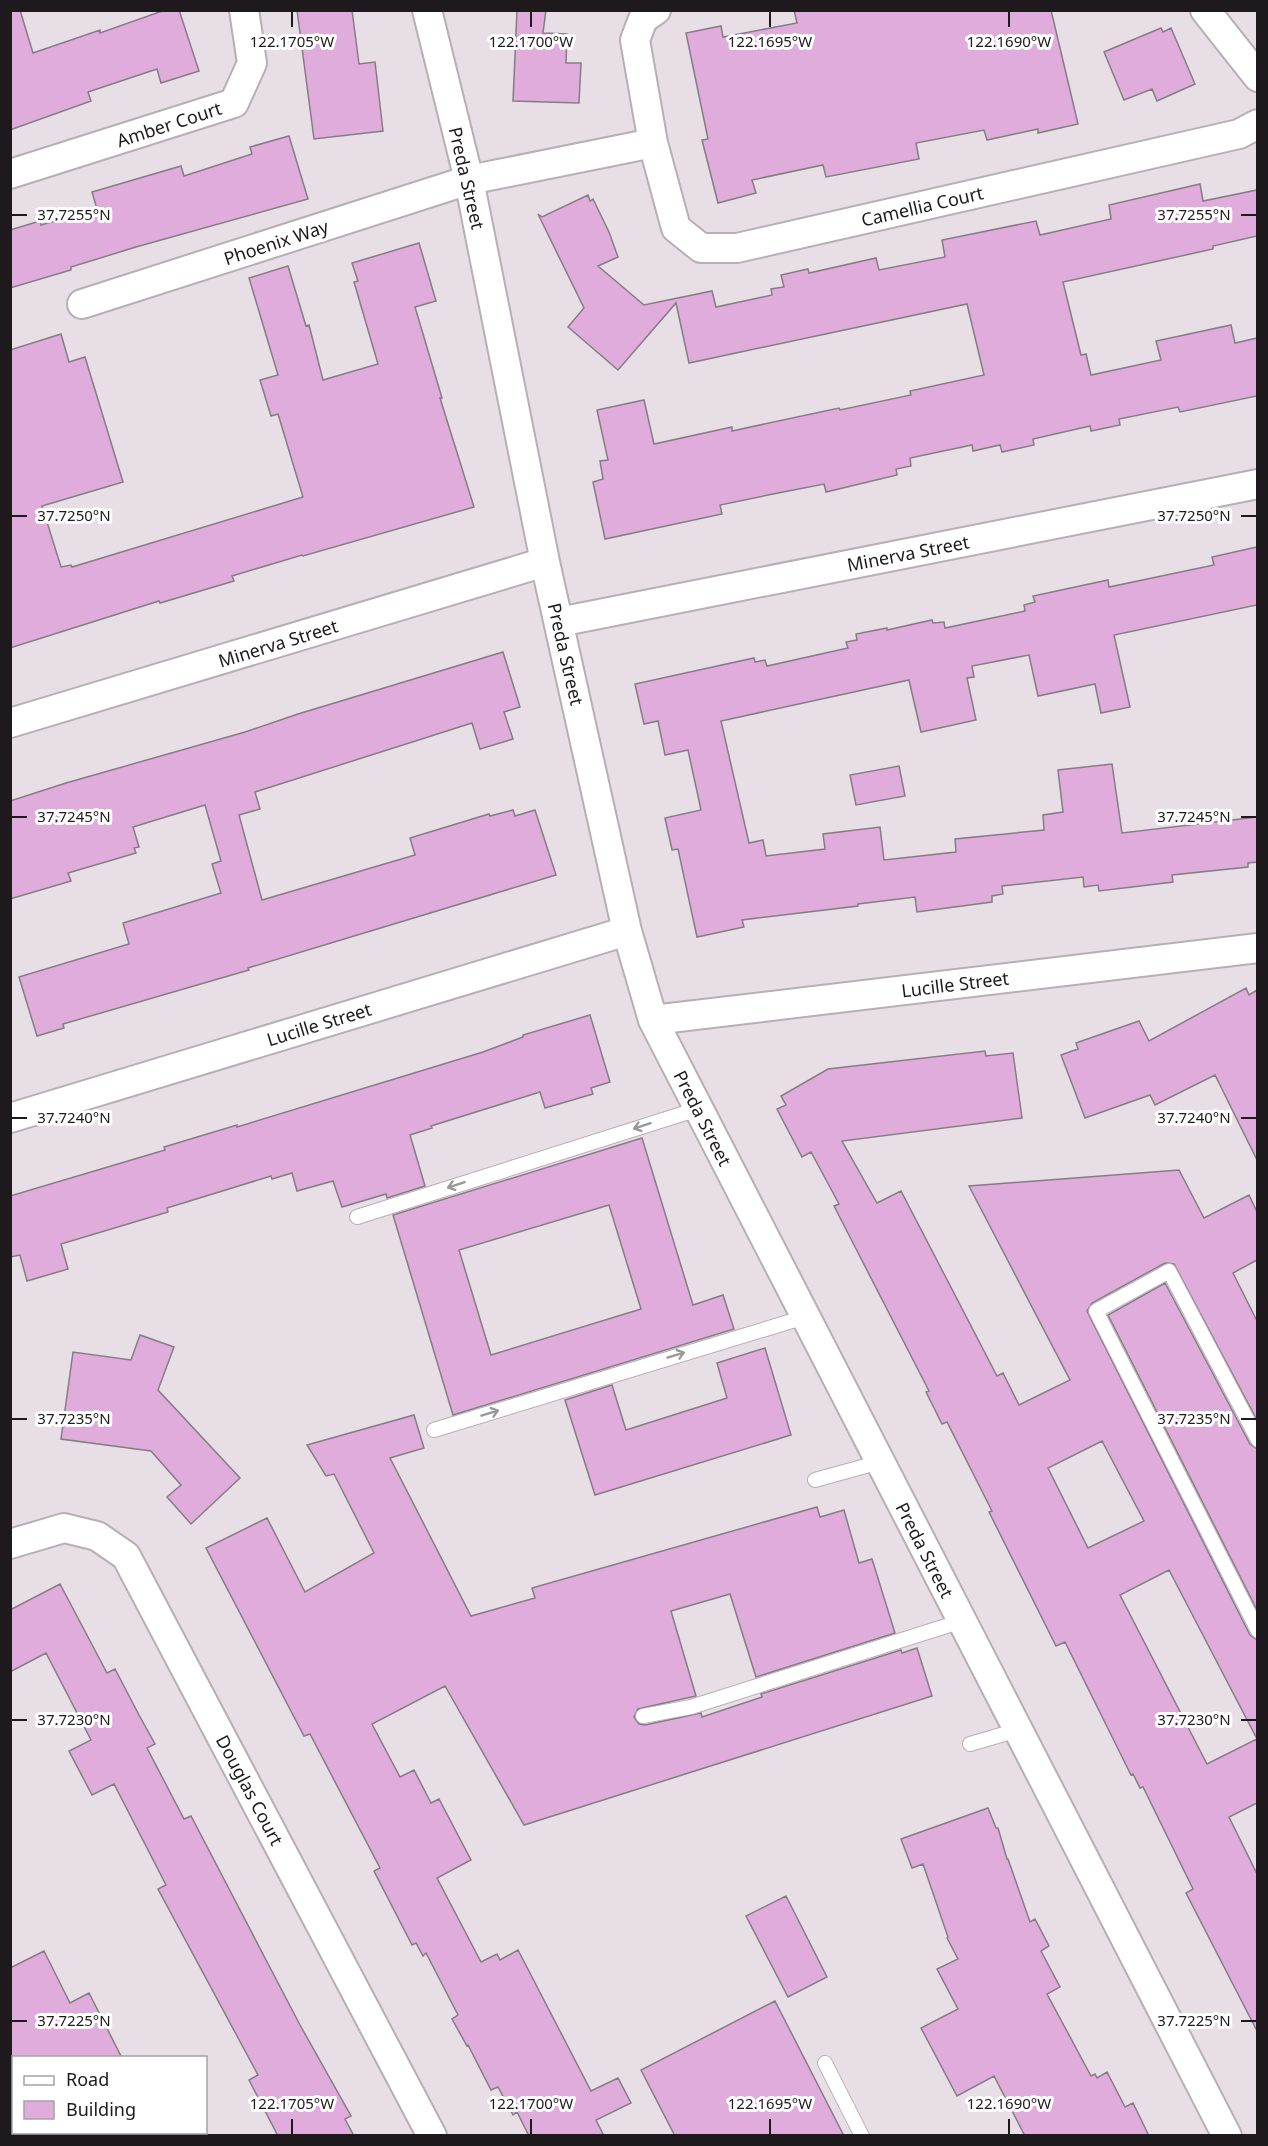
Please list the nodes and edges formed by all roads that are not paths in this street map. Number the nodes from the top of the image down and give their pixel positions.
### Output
1 (244, 10) edge
2 (427, 10) edge
3 (656, 10) edge
4 (1205, 10) edge
5 (1257, 77) edge
6 (1257, 124) edge
7 (653, 143) junction
8 (10, 174) edge
9 (468, 180) junction
10 (82, 304) dead end
11 (1257, 484) edge
12 (545, 562) junction
13 (559, 622) junction
14 (10, 723) edge
15 (627, 931) junction
16 (1257, 948) edge
17 (653, 1020) junction
18 (698, 1109) junction
19 (10, 1118) edge
20 (357, 1217) dead end
21 (805, 1317) junction
22 (434, 1430) dead end
23 (1257, 1440) edge
24 (880, 1462) junction
25 (815, 1480) dead end
26 (10, 1544) edge
27 (962, 1621) junction
28 (1257, 1631) edge
29 (643, 1716) dead end
30 (1018, 1730) junction
31 (970, 1744) dead end
32 (825, 2063) dead end
33 (432, 2136) edge
34 (862, 2136) edge
35 (1227, 2136) edge

1 - 8 street, Amber Court
2 - 9 street, Preda Street
3 - 7 street, Camellia Court
4 - 5 street
6 - 7 street, Camellia Court
7 - 9 street
9 - 10 street, Phoenix Way
9 - 12 street, Preda Street
11 - 13 street, Minerva Street
12 - 13 street, Preda Street
12 - 14 street, Minerva Street
13 - 15 street, Preda Street
15 - 17 street, Preda Street
15 - 19 street, Lucille Street
16 - 17 street, Lucille Street
17 - 18 street, Preda Street
18 -> 20 lane
18 - 21 street, Preda Street
22 -> 21 lane
21 - 24 street, Preda Street
23 - 28 lane
24 - 25 lane
24 - 27 street, Preda Street
26 - 33 street, Douglas Court
27 - 29 lane
27 - 30 street, Preda Street
30 - 31 lane
30 - 35 street, Preda Street
32 - 34 lane

